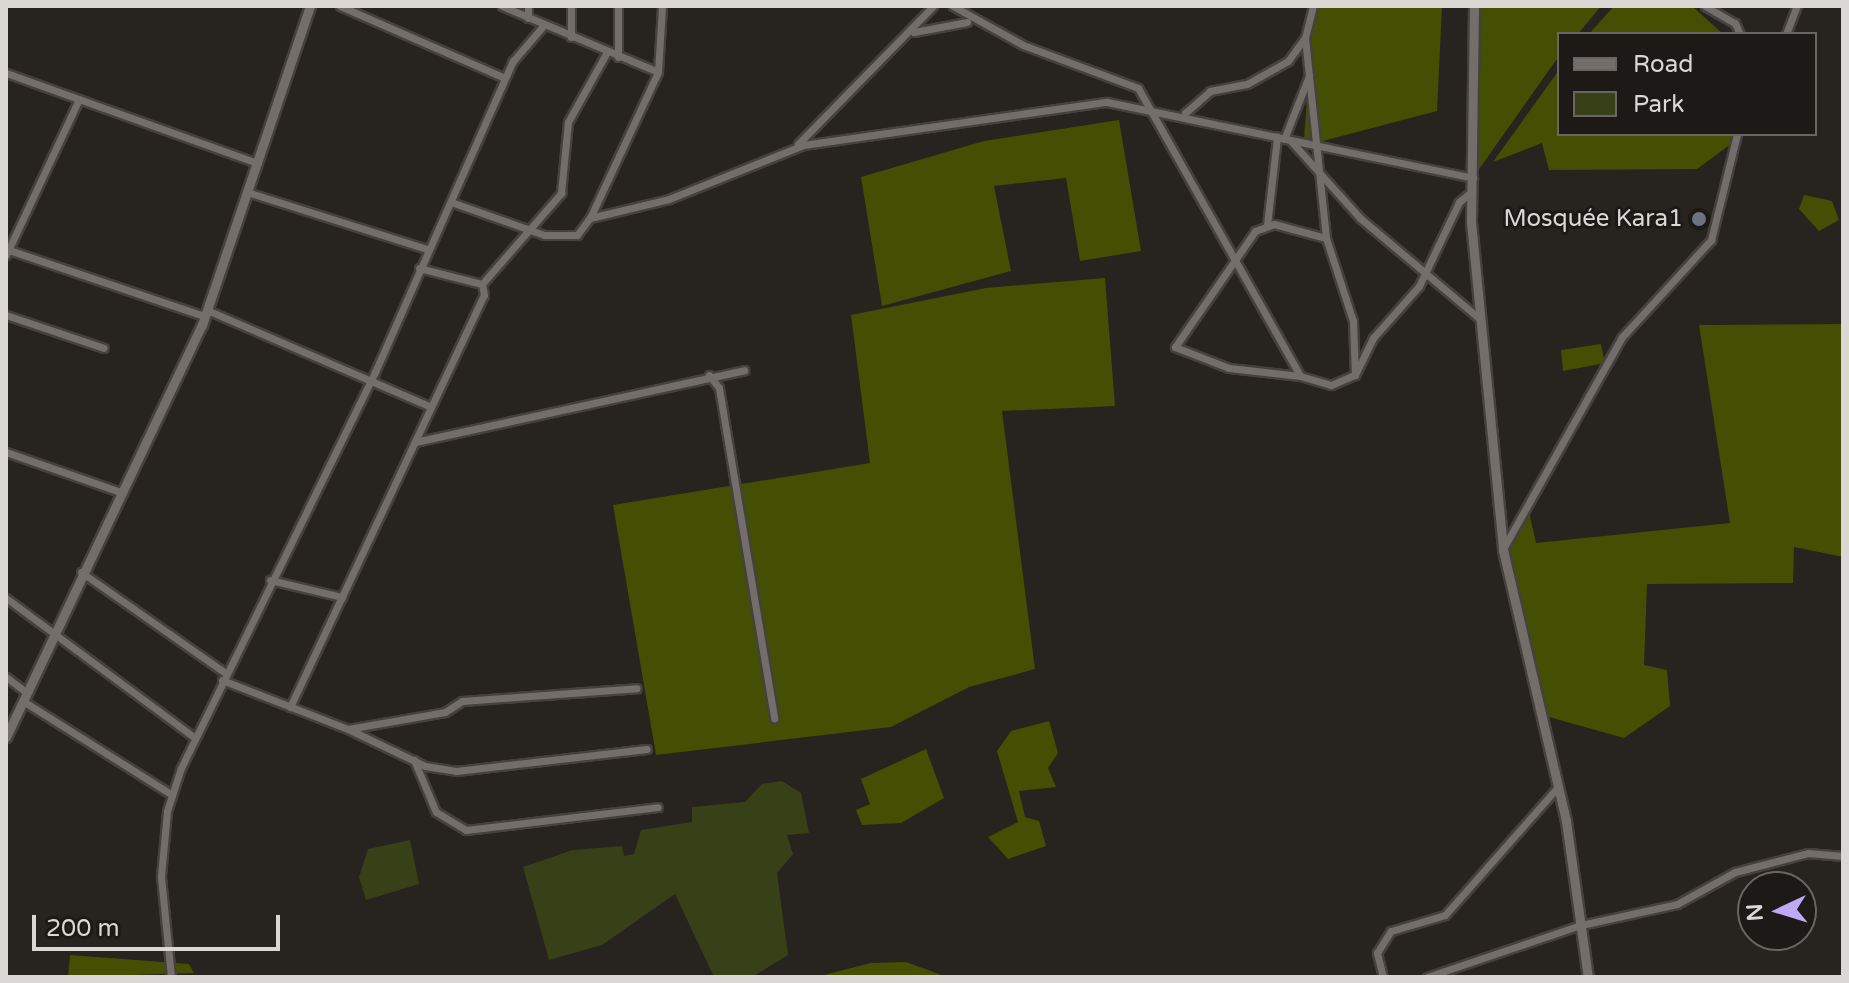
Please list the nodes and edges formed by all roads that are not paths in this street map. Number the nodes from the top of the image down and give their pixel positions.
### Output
1 (310, 6) edge
2 (340, 6) edge
3 (502, 6) edge
4 (528, 6) edge
5 (571, 6) edge
6 (618, 6) edge
7 (662, 6) edge
8 (933, 6) edge
9 (953, 6) edge
10 (1313, 6) edge
11 (1474, 6) edge
12 (1705, 6) edge
13 (1797, 6) edge
14 (528, 18) junction
15 (973, 23) junction
16 (543, 26) junction
17 (1739, 32) edge
18 (1787, 32) edge
19 (911, 33) junction
20 (571, 37) junction
21 (1305, 38) junction
22 (607, 52) junction
23 (618, 57) junction
24 (658, 72) junction
25 (6, 73) edge
26 (1309, 76) junction
27 (505, 78) junction
28 (79, 99) junction
29 (1152, 107) junction
30 (1185, 113) junction
31 (1737, 136) edge
32 (1283, 139) junction
33 (794, 147) junction
34 (1322, 150) junction
35 (257, 163) junction
36 (1473, 178) junction
37 (1325, 182) junction
38 (1472, 191) junction
39 (247, 192) junction
40 (451, 202) junction
41 (590, 218) junction
42 (1267, 225) junction
43 (526, 229) junction
44 (1326, 238) junction
45 (427, 249) junction
46 (7, 251) edge
47 (1236, 258) junction
48 (419, 268) junction
49 (1427, 270) junction
50 (482, 284) junction
51 (206, 313) junction
52 (6, 315) edge
53 (1481, 321) junction
54 (104, 348) dead end
55 (744, 370) dead end
56 (709, 375) junction
57 (1355, 375) junction
58 (1300, 376) junction
59 (371, 378) junction
60 (431, 407) junction
61 (415, 442) junction
62 (6, 452) edge
63 (120, 492) junction
64 (1503, 550) junction
65 (81, 572) junction
66 (270, 580) junction
67 (342, 597) junction
68 (6, 598) edge
69 (53, 631) junction
70 (224, 676) junction
71 (6, 677) edge
72 (637, 688) dead end
73 (24, 697) junction
74 (290, 707) junction
75 (774, 718) dead end
76 (348, 729) junction
77 (6, 737) edge
78 (194, 737) junction
79 (647, 749) dead end
80 (414, 760) junction
81 (1558, 787) junction
82 (172, 795) junction
83 (658, 807) dead end
84 (1843, 856) edge
85 (1581, 925) junction
86 (171, 977) edge
87 (1383, 977) edge
88 (1427, 977) edge
89 (1588, 977) edge

1 - 35 street
2 - 27 street
3 - 14 street
4 - 14 street
5 - 20 street
6 - 23 street
7 - 24 street
8 - 19 street
9 - 15 street
10 - 21 street
11 - 36 street
12 - 17 street
13 - 18 street
14 - 16 street
15 - 19 street
15 - 29 street
16 - 20 street
16 - 27 street
19 - 33 street
20 - 22 street
21 - 26 street
21 - 30 street
22 - 23 street
22 - 43 street
23 - 24 street
24 - 41 street
25 - 28 street
26 - 32 street
26 - 34 street
27 - 40 street
28 - 35 street
28 - 46 street
29 - 30 street
29 - 33 street
29 - 47 street
30 - 32 street
31 - 64 street
32 - 34 street
32 - 37 street
32 - 42 street
33 - 41 street
34 - 36 street
34 - 37 street
35 - 39 street
36 - 38 street
37 - 44 street
37 - 49 street
38 - 49 street
38 - 53 street
39 - 45 street
39 - 51 street
40 - 43 street
40 - 45 street
41 - 43 street
42 - 44 street
42 - 47 street
43 - 50 street
44 - 57 street
45 - 48 street
46 - 51 street
47 - 58 street
47 - 58 street
48 - 50 street
48 - 59 street
49 - 53 street
49 - 57 street
50 - 60 street
51 - 59 street
51 - 63 street
52 - 54 street
53 - 64 street
55 - 56 street
56 - 61 street
56 - 75 street
57 - 58 street
59 - 60 street
59 - 66 street
60 - 61 street
61 - 67 street
62 - 63 street
63 - 65 street
64 - 81 street
65 - 69 street
65 - 70 street
66 - 67 street
66 - 70 street
67 - 74 street
68 - 69 street
69 - 73 street
69 - 78 street
70 - 74 street
70 - 78 street
71 - 73 street
72 - 76 street
73 - 77 street
73 - 82 street
74 - 76 street
76 - 80 street
78 - 82 street
79 - 80 street
80 - 83 street
81 - 85 street
81 - 87 street
82 - 86 street
84 - 85 street
85 - 88 street
85 - 89 street

